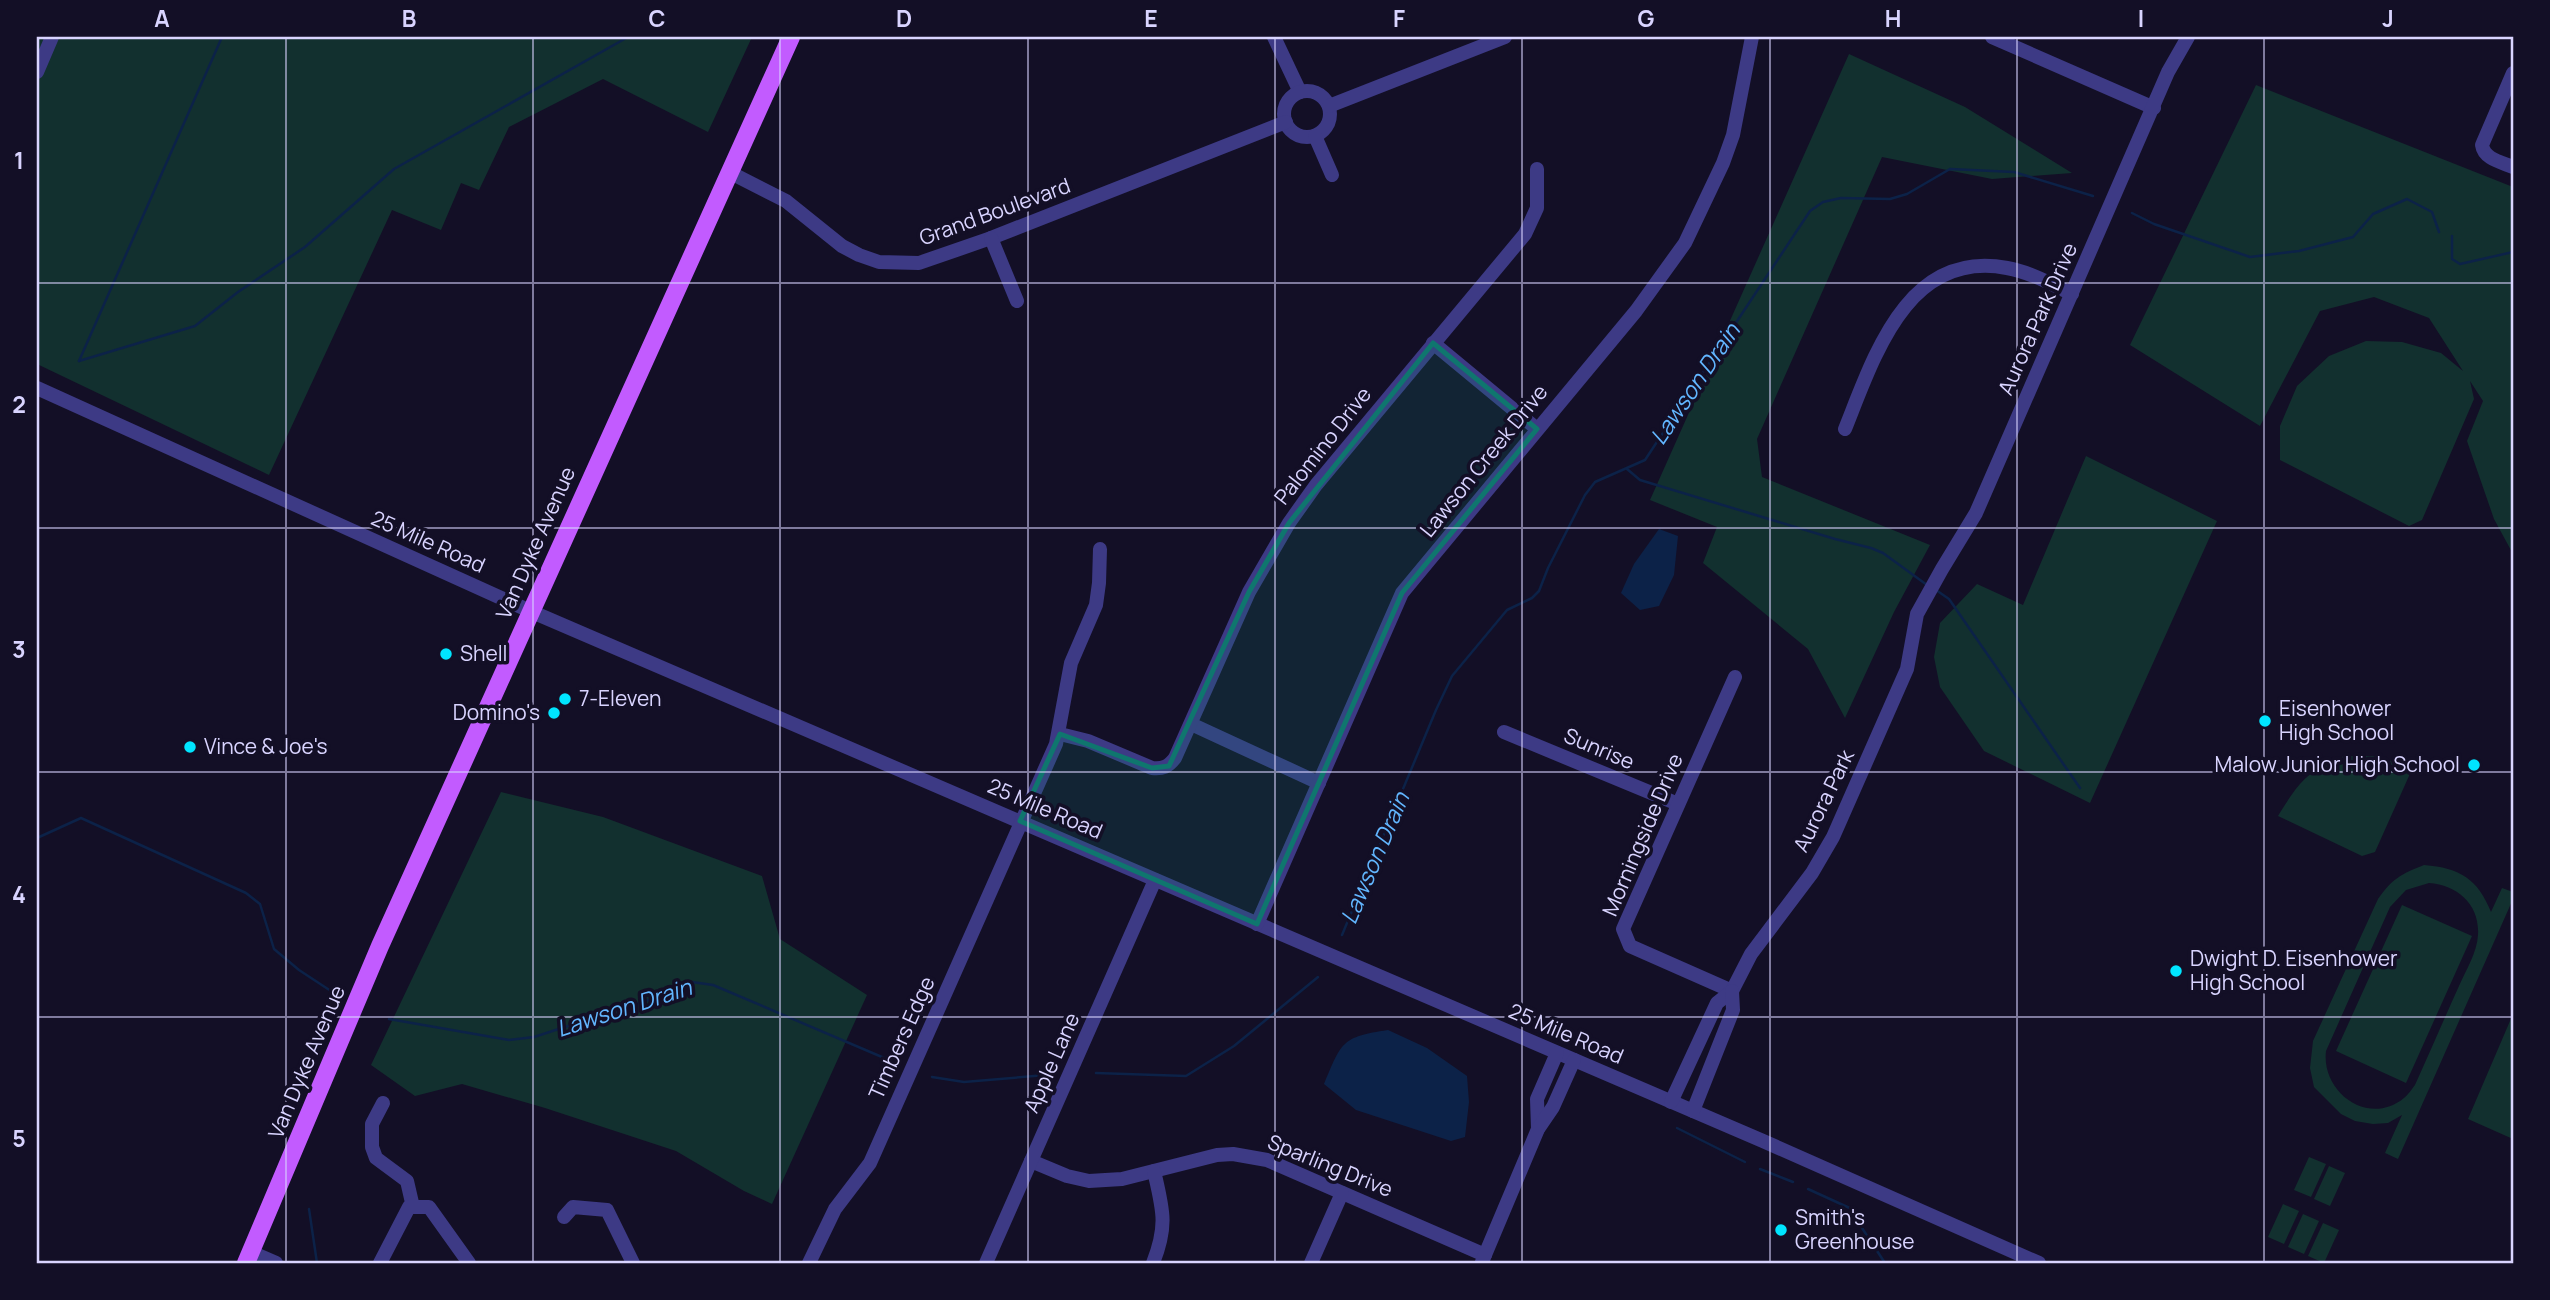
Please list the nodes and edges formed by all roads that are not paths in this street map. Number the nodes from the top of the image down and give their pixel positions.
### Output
1 (52, 37) edge
2 (791, 37) edge
3 (1274, 37) edge
4 (1505, 37) edge
5 (1752, 37) edge
6 (1992, 37) edge
7 (2188, 37) edge
8 (37, 72) edge
9 (2513, 73) edge
10 (1300, 92) junction
11 (1329, 106) junction
12 (2154, 108) junction
13 (1286, 122) junction
14 (1315, 136) junction
15 (2513, 167) edge
16 (1537, 169) dead end
17 (729, 172) junction
18 (1332, 175) dead end
19 (991, 238) junction
20 (2072, 294) junction
21 (1017, 301) dead end
22 (1433, 343) junction
23 (37, 388) edge
24 (1538, 429) junction
25 (1845, 429) dead end
26 (1100, 549) dead end
27 (530, 611) junction
28 (1917, 614) joint
29 (1735, 677) dead end
30 (1191, 724) junction
31 (1504, 732) dead end
32 (1060, 734) junction
33 (1318, 783) junction
34 (1678, 804) junction
35 (1020, 821) junction
36 (1155, 880) junction
37 (1258, 923) junction
38 (1732, 990) junction
39 (1698, 1041) junction
40 (1719, 1049) junction
41 (1557, 1053) junction
42 (1574, 1060) junction
43 (1671, 1102) junction
44 (383, 1103) dead end
45 (1693, 1111) junction
46 (1538, 1129) junction
47 (1031, 1161) junction
48 (1154, 1171) junction
49 (1342, 1193) junction
50 (413, 1207) junction
51 (564, 1217) dead end
52 (248, 1258) edge
53 (1484, 1259) edge
54 (276, 1263) edge
55 (380, 1263) edge
56 (469, 1263) edge
57 (634, 1263) edge
58 (809, 1263) edge
59 (986, 1263) edge
60 (1153, 1263) edge
61 (1311, 1263) edge
62 (2039, 1263) edge

1 - 8 street
2 - 17 main road, Van Dyke Avenue
3 - 10 street
4 - 11 street
5 - 24 street, Lawson Creek Drive
6 - 12 street
7 - 12 street, Aurora Park Drive
9 - 15 street
10 - 11 street
10 - 13 street
11 - 14 street
12 - 20 street, Aurora Park Drive
13 - 14 street
13 - 19 street, Grand Boulevard
14 - 18 street
16 - 22 street, Palomino Drive
17 - 19 street, Grand Boulevard
17 - 27 main road, Van Dyke Avenue
19 - 21 street
20 - 25 street
20 - 28 street, Aurora Park Drive
22 - 24 street
22 - 30 street, Palomino Drive
23 - 27 street, 25 Mile Road
24 - 33 street, Lawson Creek Drive
26 - 32 street, Timbers Edge
27 - 35 street, 25 Mile Road
27 - 52 main road, Van Dyke Avenue
28 - 38 street, Aurora Park
29 - 34 street, Morningside Drive
30 - 32 street, Palomino Drive
30 - 33 street
31 - 34 street, Sunrise
32 - 35 street, Timbers Edge
33 - 37 street, Lawson Creek Drive
34 - 38 street, Morningside Drive
35 - 36 street, 25 Mile Road
35 - 58 street, Timbers Edge
36 - 37 street, 25 Mile Road
36 - 47 street, Apple Lane
37 - 41 street, 25 Mile Road
38 - 39 street, Aurora Park
38 - 40 street, Aurora Park
39 - 40 street
39 - 43 street, Aurora Park
40 - 45 street, Aurora Park
41 - 42 street, 25 Mile Road
41 - 46 street
42 - 43 street, 25 Mile Road
42 - 46 street
43 - 45 street, 25 Mile Road
44 - 50 street
45 - 62 street, 25 Mile Road
46 - 53 street
47 - 48 street, Sparling Drive
47 - 59 street, Apple Lane
48 - 49 street, Sparling Drive
48 - 60 street
49 - 53 street, Sparling Drive
49 - 61 street
50 - 55 street
50 - 56 street
51 - 57 street
52 - 54 street

